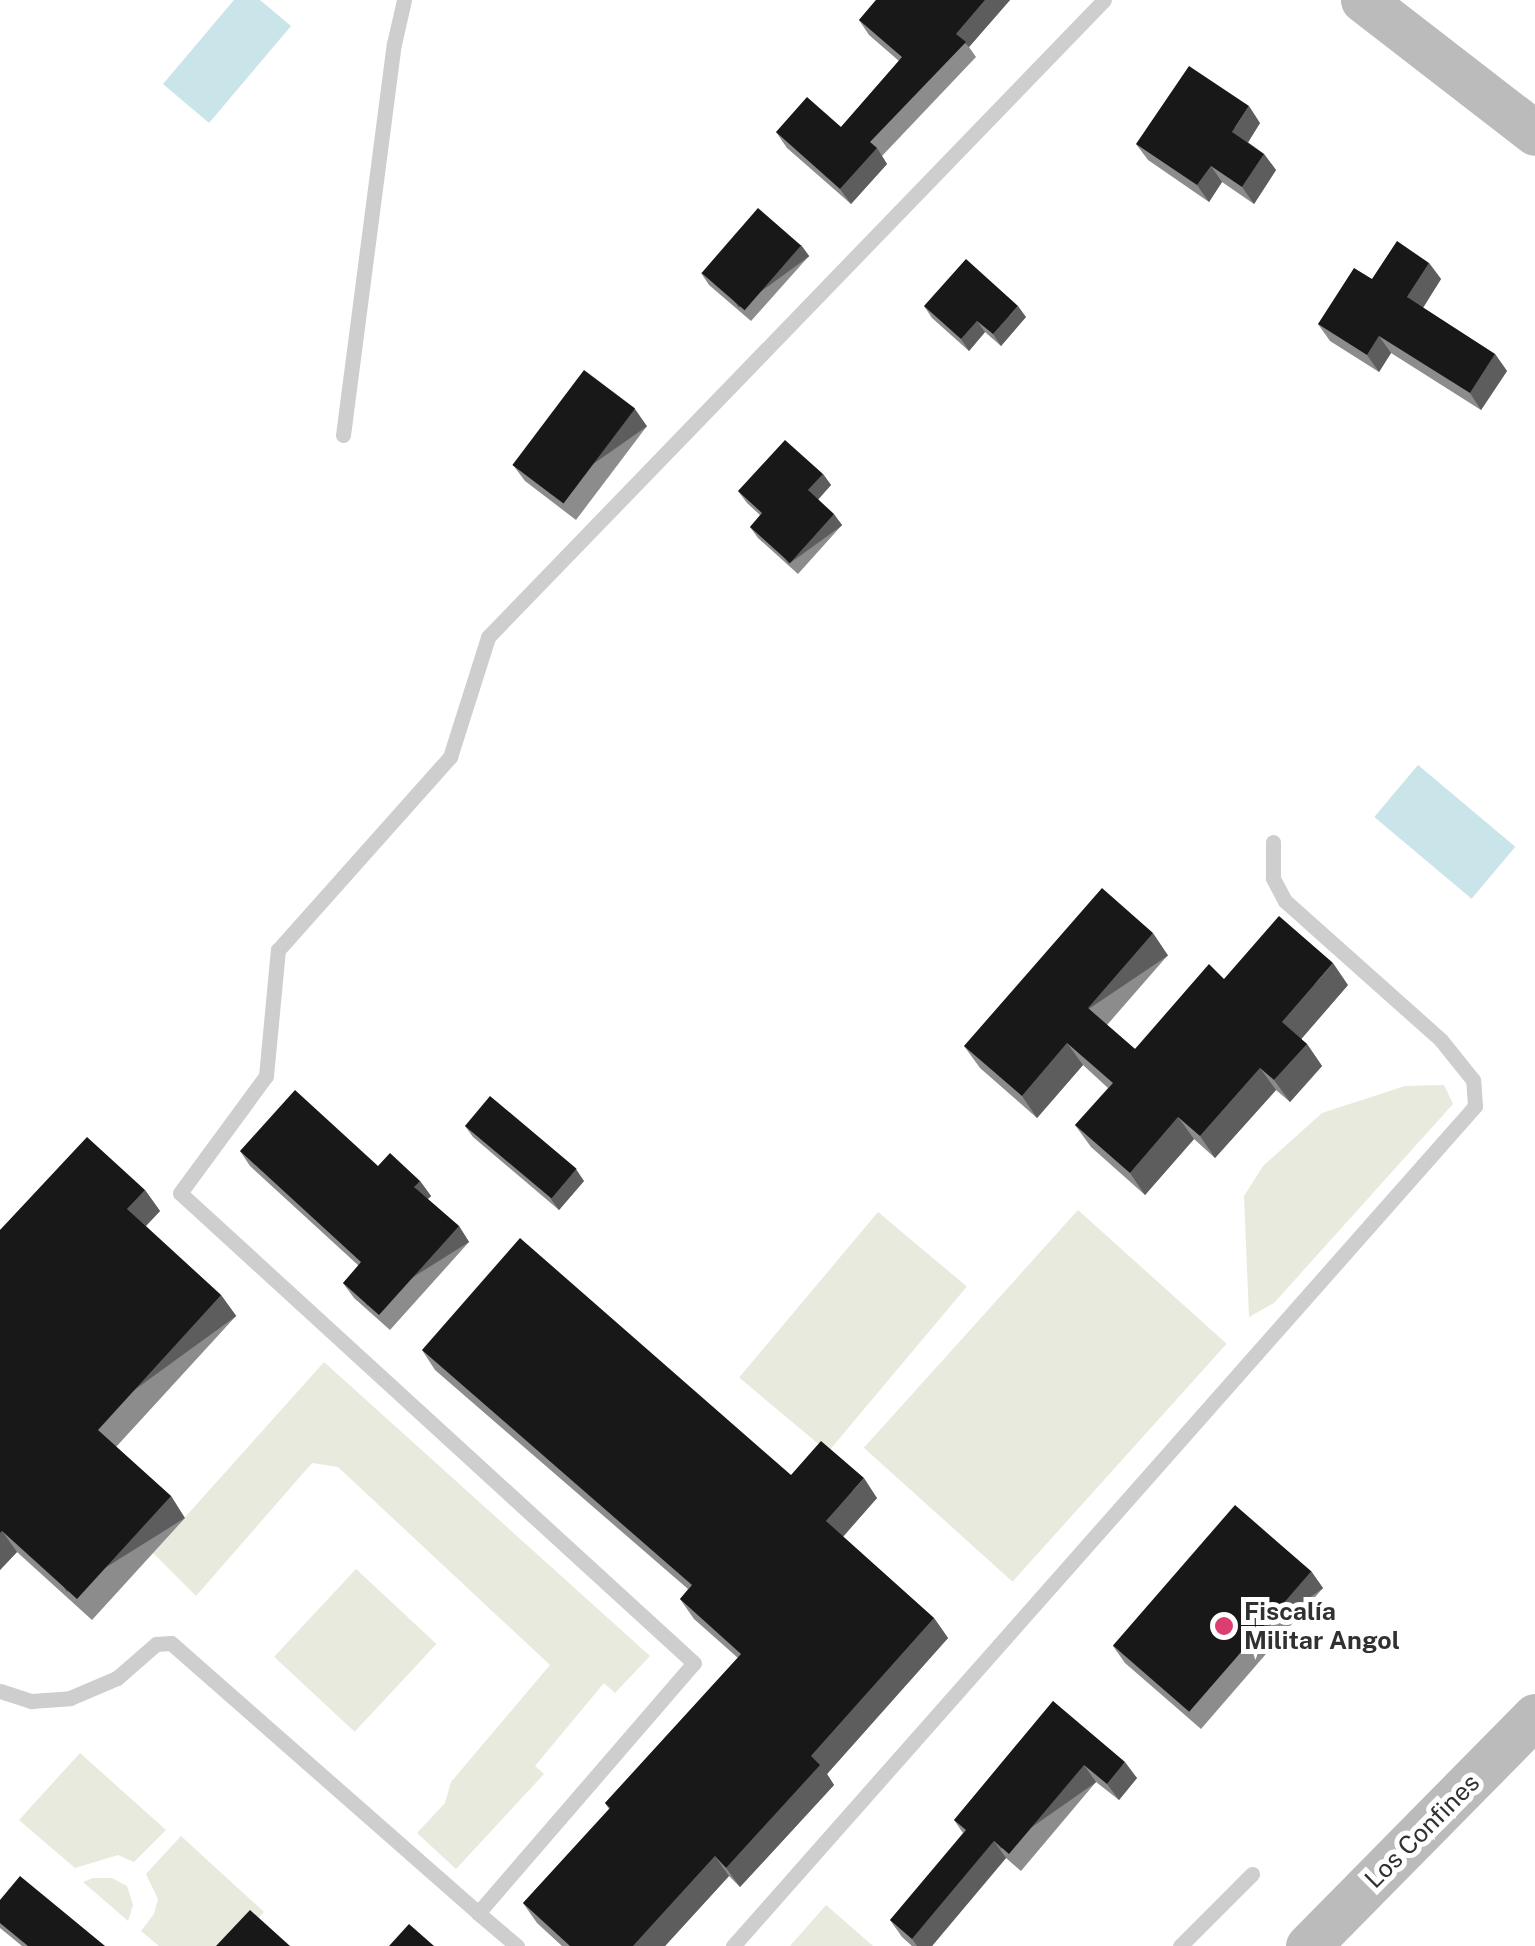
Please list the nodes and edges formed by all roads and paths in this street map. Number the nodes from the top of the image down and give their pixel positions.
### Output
1 (404, 0) edge
2 (1104, 0) edge
3 (1363, 0) edge
4 (1535, 133) edge
5 (343, 435) dead end
6 (1272, 842) dead end
7 (0, 1691) edge
8 (1535, 1716) edge
9 (1252, 1874) dead end
10 (478, 1913) junction
11 (517, 1946) edge
12 (733, 1946) edge
13 (1180, 1946) edge
14 (1308, 1946) edge

1 - 5 lane
2 - 10 lane
3 - 4 main road
6 - 12 lane
7 - 10 lane
8 - 14 main road, Los Confines
9 - 13 lane
10 - 11 lane

